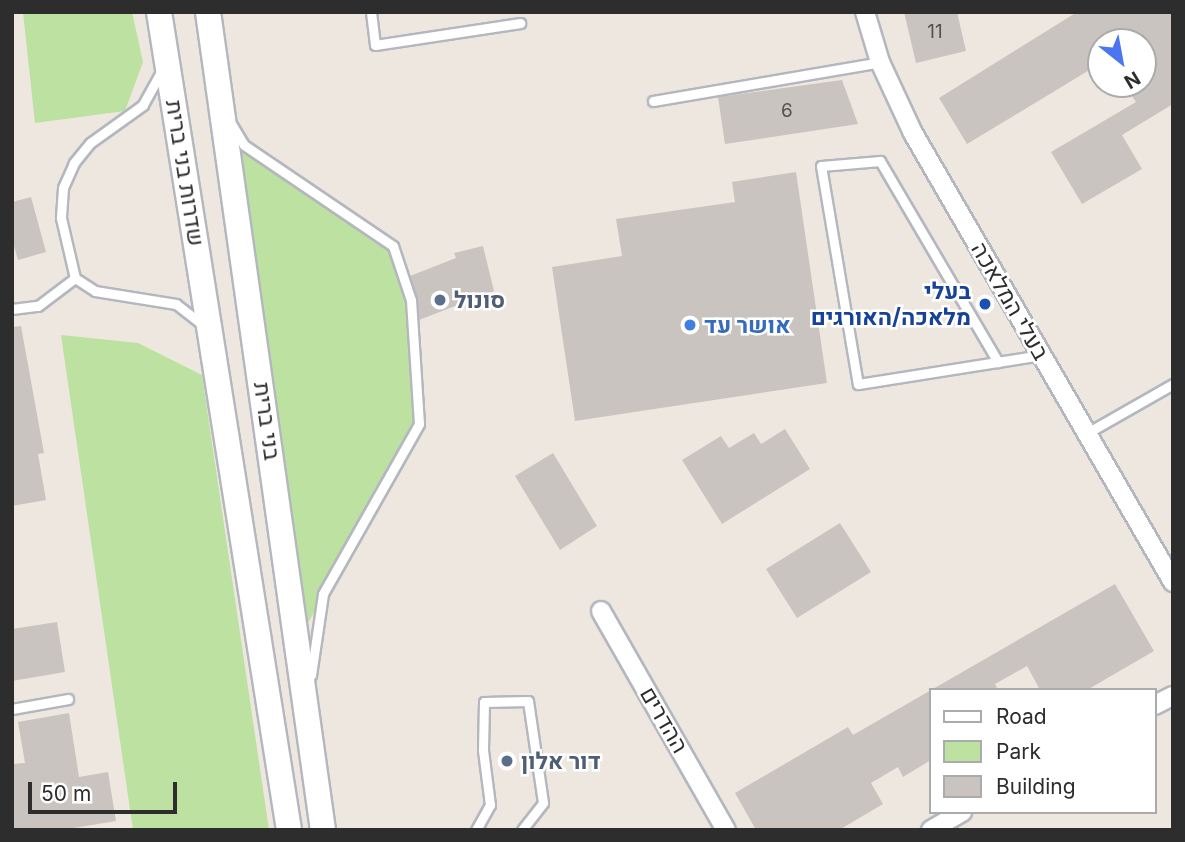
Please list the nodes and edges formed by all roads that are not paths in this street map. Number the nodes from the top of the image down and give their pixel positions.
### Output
1 (159, 12) edge
2 (208, 12) edge
3 (370, 12) edge
4 (865, 12) edge
5 (520, 23) dead end
6 (166, 53) junction
7 (880, 62) junction
8 (653, 100) dead end
9 (222, 110) junction
10 (75, 278) junction
11 (12, 309) edge
12 (211, 333) junction
13 (1042, 355) junction
14 (998, 362) junction
15 (1173, 384) edge
16 (1087, 433) junction
17 (1173, 582) edge
18 (601, 611) dead end
19 (1173, 696) edge
20 (68, 699) dead end
21 (307, 701) junction
22 (1157, 704) edge
23 (12, 709) edge
24 (959, 814) edge
25 (325, 828) edge
26 (289, 830) edge
27 (476, 830) edge
28 (522, 830) edge
29 (726, 830) edge
30 (931, 830) edge

1 - 6 main road, שדרות בני ברית
2 - 9 main road, בני ברית
3 - 5 lane
4 - 7 street, בעלי המלאכה
6 - 10 lane
6 - 12 main road, שדרות בני ברית
7 - 8 lane
7 - 13 street, בעלי המלאכה
9 - 21 main road, בני ברית
9 - 21 lane
10 - 11 lane
10 - 12 lane
12 - 26 main road, בני ברית
13 - 14 lane
13 - 16 street, בעלי המלאכה
14 - 14 lane
15 - 16 lane
16 - 17 street, בעלי המלאכה
18 - 29 street, ההדרים
19 - 22 street
20 - 23 lane
21 - 25 main road, בני ברית
24 - 30 street
27 - 28 lane

